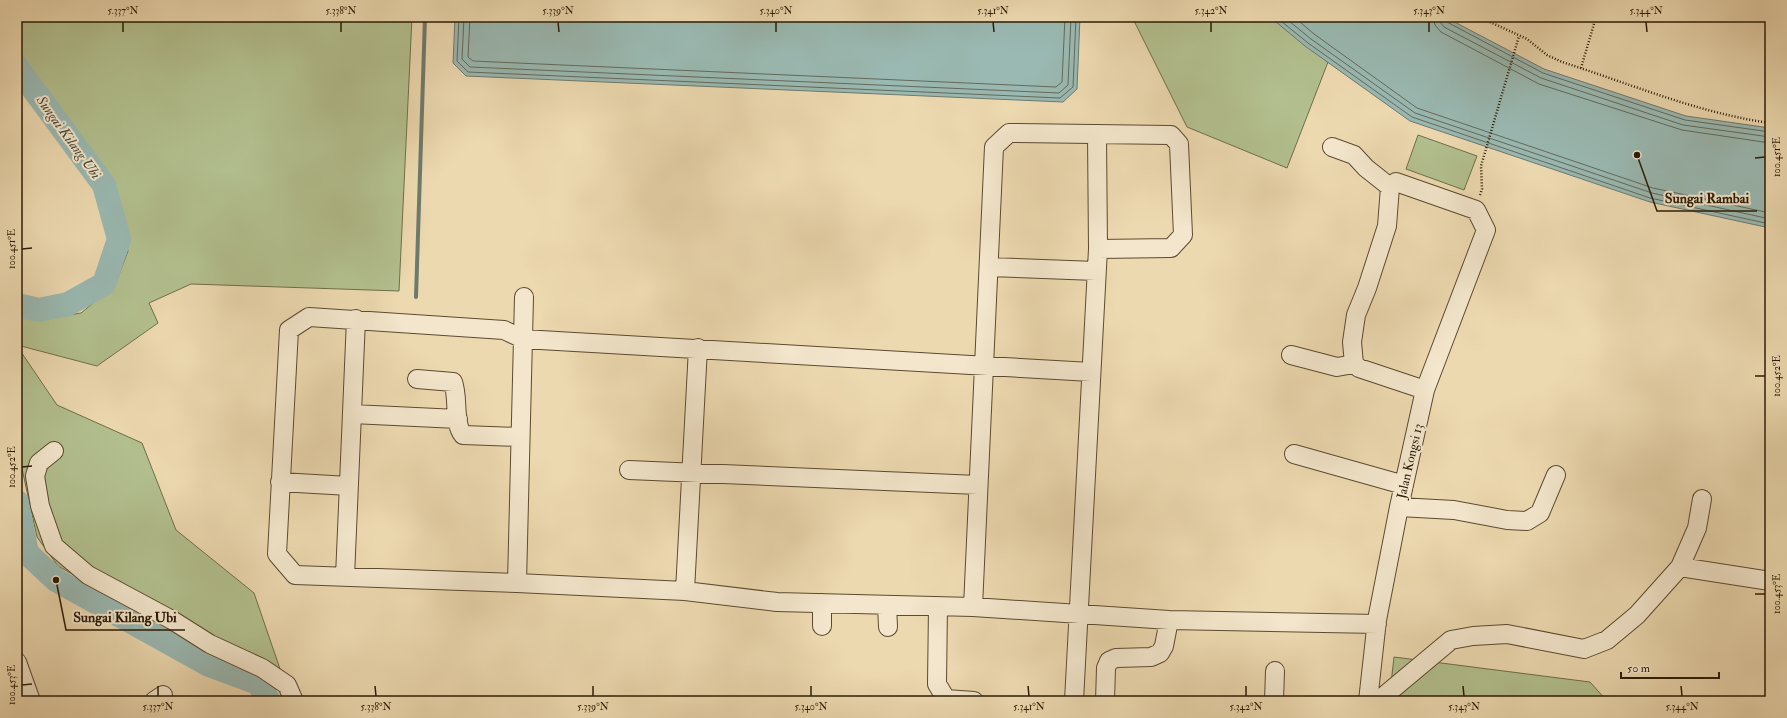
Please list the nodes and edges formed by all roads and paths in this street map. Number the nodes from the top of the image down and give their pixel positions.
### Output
1 (1479, 17) edge
2 (1596, 17) edge
3 (1519, 36) junction
4 (1580, 68) junction
5 (1770, 123) edge
6 (1097, 134) junction
7 (1332, 147) dead end
8 (1390, 187) junction
9 (1476, 210) junction
10 (1098, 249) junction
11 (989, 267) junction
12 (1096, 271) junction
13 (524, 297) dead end
14 (356, 319) junction
15 (523, 339) junction
16 (698, 348) junction
17 (1291, 355) dead end
18 (1354, 364) junction
19 (983, 365) junction
20 (1091, 372) junction
21 (417, 379) dead end
22 (1425, 390) junction
23 (352, 414) junction
24 (458, 419) junction
25 (520, 437) junction
26 (54, 451) dead end
27 (1294, 454) dead end
28 (629, 470) dead end
29 (692, 472) junction
30 (1556, 475) dead end
31 (280, 482) junction
32 (978, 485) junction
33 (1404, 485) junction
34 (349, 486) junction
35 (1702, 499) dead end
36 (1399, 507) junction
37 (1680, 567) junction
38 (345, 577) junction
39 (1770, 581) edge
40 (517, 583) junction
41 (685, 591) junction
42 (822, 603) junction
43 (888, 605) junction
44 (938, 606) junction
45 (973, 607) junction
46 (1080, 615) junction
47 (1169, 620) junction
48 (1377, 624) junction
49 (822, 626) dead end
50 (888, 627) dead end
51 (17, 662) edge
52 (1275, 671) dead end
53 (31, 701) edge
54 (294, 701) edge
55 (974, 701) edge
56 (1074, 701) edge
57 (1105, 701) edge
58 (1274, 701) edge
59 (1368, 701) edge
60 (1378, 701) edge

1 - 3 path
2 - 4 path
3 - 4 path
3 - 9 path
4 - 5 path
6 - 10 street
6 - 10 street
6 - 11 street
7 - 8 street
8 - 9 street
8 - 18 street
9 - 22 street, Jalan Kongsi 13
10 - 12 street
11 - 12 street
11 - 19 street
12 - 20 street
13 - 15 street
14 - 15 street
14 - 23 street
14 - 31 street
15 - 16 street
15 - 25 street
16 - 19 street
16 - 29 street
17 - 18 street
18 - 22 street
19 - 20 street
19 - 32 street
20 - 46 street
21 - 24 street
22 - 33 street, Jalan Kongsi 13
23 - 24 street
23 - 34 street
24 - 25 street
25 - 40 street
26 - 54 street
27 - 33 street
28 - 29 street
29 - 32 street
29 - 41 street
30 - 36 street
31 - 34 street
31 - 38 street
32 - 45 street
33 - 36 street, Jalan Kongsi 13
34 - 38 street
35 - 37 street
36 - 48 street, Jalan Kongsi 13
37 - 39 street
37 - 60 street
38 - 40 street
40 - 41 street
41 - 42 street
42 - 43 street
42 - 49 street
43 - 44 street
43 - 50 street
44 - 45 street
44 - 55 street
45 - 46 street
46 - 47 street
46 - 56 street
47 - 48 street
47 - 57 street
48 - 59 street, Jalan Kongsi 13
51 - 53 street
52 - 58 street

